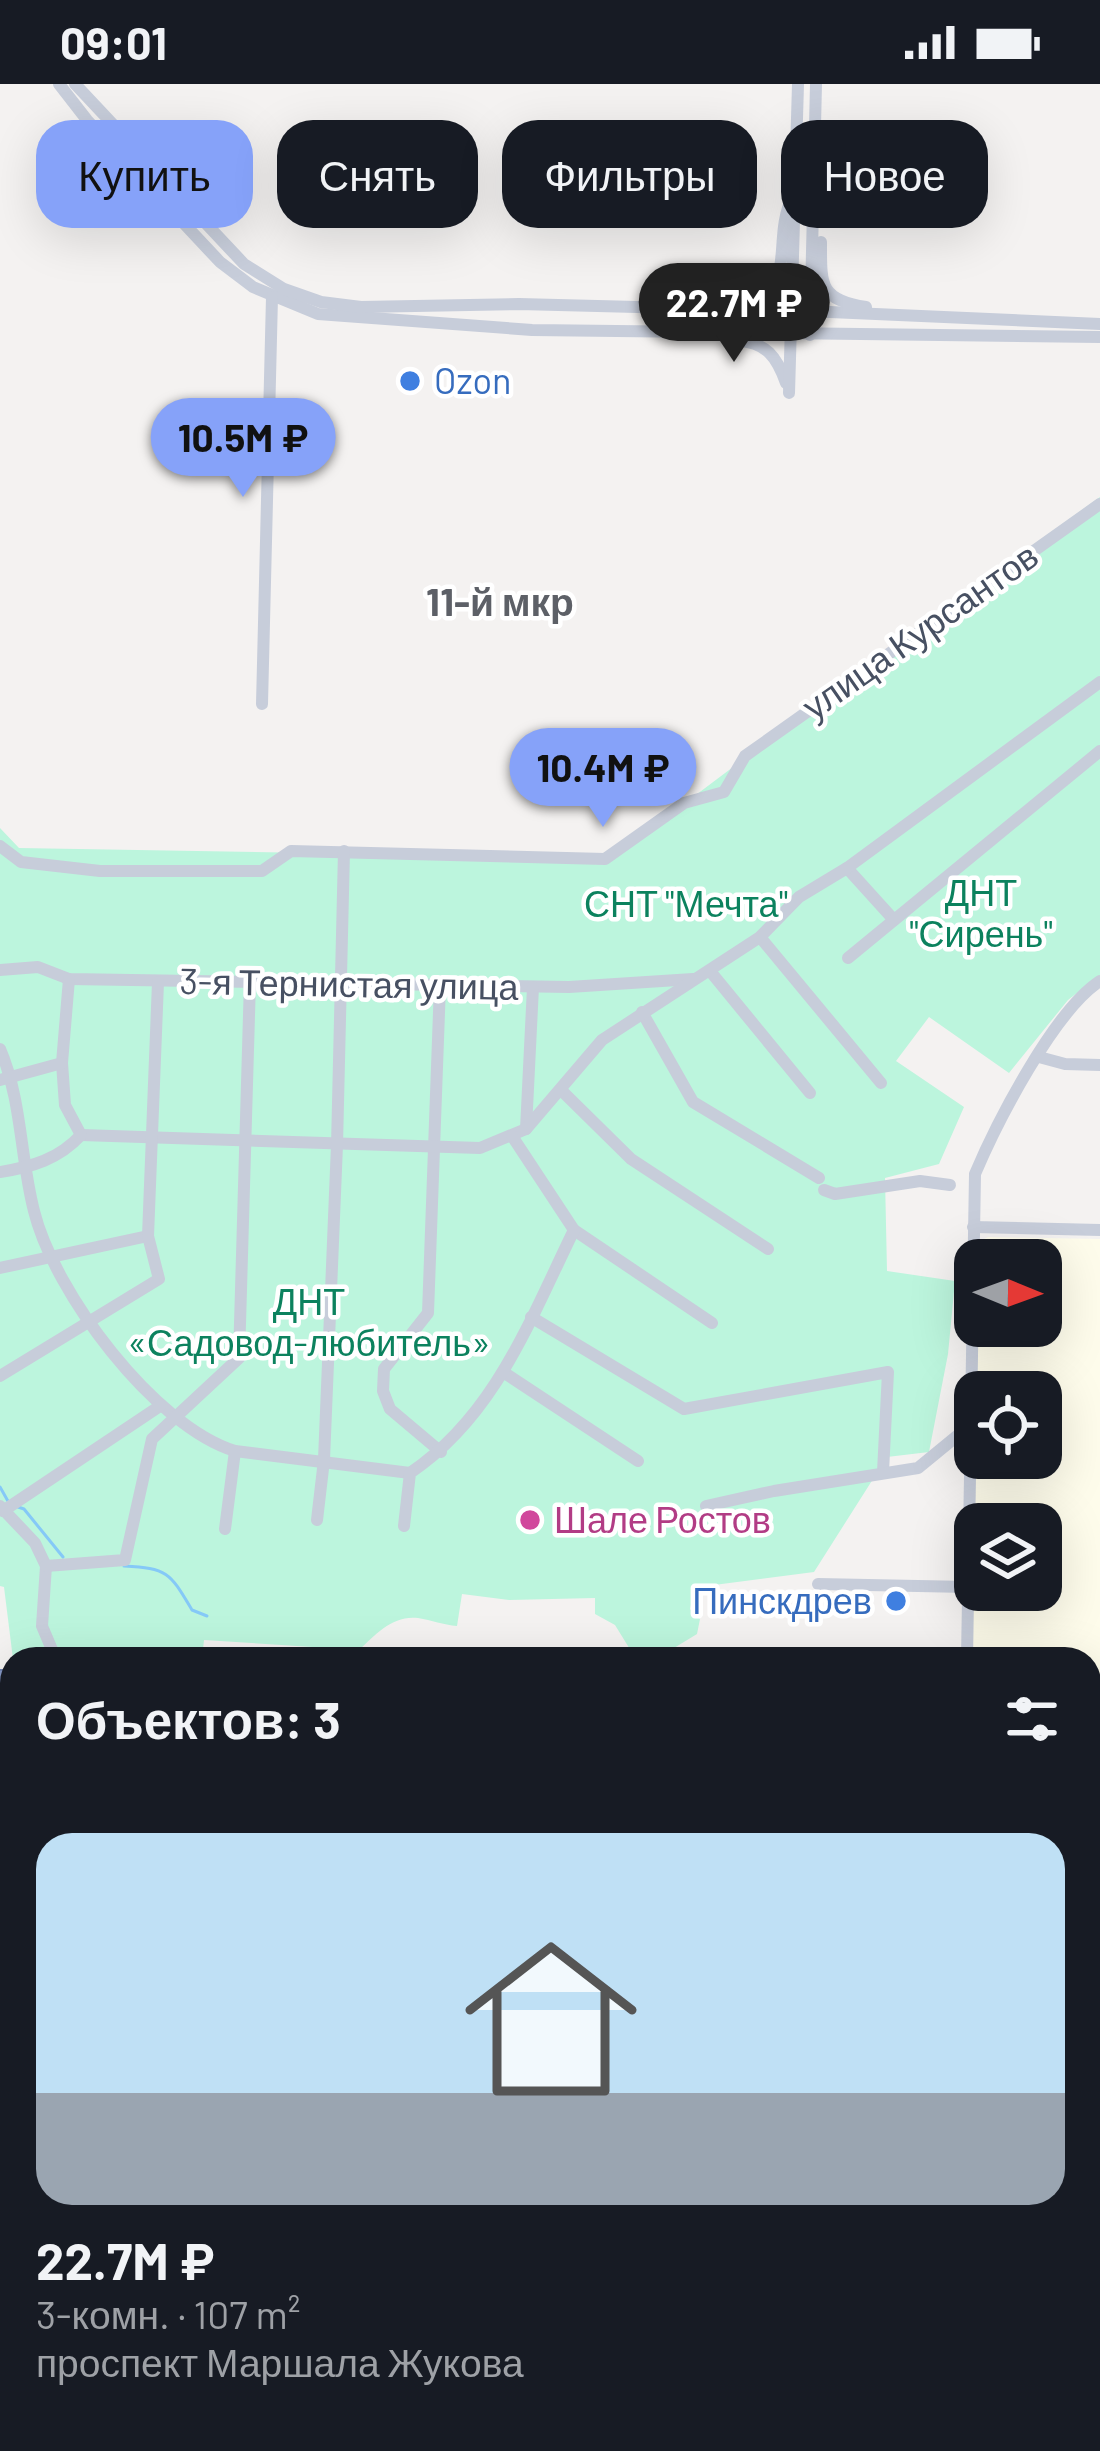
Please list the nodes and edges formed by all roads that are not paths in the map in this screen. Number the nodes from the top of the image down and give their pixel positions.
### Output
1 (58, 84) edge
2 (75, 84) edge
3 (798, 84) edge
4 (812, 84) edge
5 (797, 120) edge
6 (810, 120) edge
7 (783, 228) edge
8 (794, 228) edge
9 (813, 228) edge
10 (821, 228) edge
11 (272, 297) junction
12 (640, 308) junction
13 (688, 309) junction
14 (792, 312) junction
15 (811, 312) junction
16 (919, 317) junction
17 (1100, 324) edge
18 (532, 330) junction
19 (690, 332) junction
20 (792, 335) junction
21 (810, 335) junction
22 (1100, 337) edge
23 (1100, 504) edge
24 (1100, 682) edge
25 (262, 704) dead end
26 (1100, 751) edge
27 (0, 846) edge
28 (344, 851) junction
29 (847, 868) junction
30 (894, 920) junction
31 (760, 937) junction
32 (848, 958) dead end
33 (0, 970) edge
34 (705, 975) junction
35 (69, 979) junction
36 (250, 981) junction
37 (1100, 981) edge
38 (158, 982) junction
39 (342, 982) junction
40 (440, 985) junction
41 (533, 987) junction
42 (642, 1012) junction
43 (0, 1048) edge
44 (1039, 1057) junction
45 (62, 1063) junction
46 (1100, 1065) edge
47 (6, 1079) edge
48 (881, 1083) dead end
49 (562, 1091) junction
50 (810, 1093) dead end
51 (526, 1130) junction
52 (81, 1135) junction
53 (153, 1136) junction
54 (512, 1136) junction
55 (245, 1141) junction
56 (338, 1145) junction
57 (437, 1147) junction
58 (24, 1168) junction
59 (0, 1172) edge
60 (950, 1185) dead end
61 (973, 1227) junction
62 (574, 1230) junction
63 (1100, 1230) edge
64 (148, 1237) junction
65 (768, 1249) dead end
66 (51, 1257) junction
67 (0, 1268) edge
68 (531, 1317) junction
69 (89, 1322) junction
70 (712, 1323) dead end
71 (969, 1371) edge
72 (503, 1372) junction
73 (0, 1376) edge
74 (160, 1406) junction
75 (174, 1420) junction
76 (954, 1438) edge
77 (235, 1451) junction
78 (441, 1452) junction
79 (324, 1460) junction
80 (638, 1461) dead end
81 (883, 1472) junction
82 (410, 1473) junction
83 (706, 1505) dead end
84 (2, 1508) edge
85 (317, 1520) dead end
86 (404, 1526) dead end
87 (225, 1529) dead end
88 (46, 1565) junction
89 (818, 1584) dead end
90 (954, 1587) edge
91 (968, 1611) edge
92 (51, 1647) edge
93 (967, 1647) edge

1 - 11 street
2 - 12 street
3 - 5 street
4 - 6 street
7 - 13 street
8 - 14 street
9 - 15 street
10 - 16 street
11 - 18 street
11 - 25 street
12 - 13 street
12 - 18 street
13 - 14 street
14 - 15 street
14 - 20 street
15 - 16 street
15 - 21 street
16 - 17 street
18 - 19 street
19 - 20 street
19 - 20 street
20 - 21 street
21 - 22 street
23 - 28 street, улица Курсантов
24 - 29 street
26 - 30 street
27 - 28 street, улица Курсантов
28 - 39 street
29 - 30 street
29 - 31 street
30 - 32 street
31 - 34 street
31 - 48 street
33 - 35 street, 3-я Тернистая улица
34 - 41 street, 3-я Тернистая улица
34 - 42 street
34 - 50 street
35 - 38 street, 3-я Тернистая улица
35 - 45 street
36 - 38 street, 3-я Тернистая улица
36 - 39 street, 3-я Тернистая улица
36 - 55 street
37 - 44 street
38 - 53 street
39 - 40 street, 3-я Тернистая улица
39 - 56 street
40 - 41 street, 3-я Тернистая улица
40 - 57 street
41 - 51 street
42 - 49 street
42 - 60 street
43 - 47 street
44 - 46 street
44 - 61 street
45 - 47 street
45 - 52 street
47 - 58 street
49 - 51 street
49 - 65 street
51 - 54 street
52 - 53 street
52 - 58 street
53 - 55 street
53 - 64 street
54 - 57 street
54 - 62 street
55 - 56 street
55 - 75 street
56 - 57 street
56 - 79 street
57 - 78 street
58 - 59 street
58 - 66 street
61 - 63 street
61 - 71 street
62 - 68 street
62 - 70 street
64 - 66 street
64 - 69 street
66 - 67 street
66 - 69 street
68 - 72 street
68 - 81 street
69 - 73 street
69 - 74 street
72 - 78 street
72 - 80 street
74 - 75 street
74 - 84 street
75 - 77 street
75 - 88 street
76 - 81 street
77 - 79 street
77 - 87 street
78 - 82 street
79 - 82 street
79 - 85 street
81 - 83 street
82 - 86 street
84 - 88 street
88 - 92 street
89 - 90 street
91 - 93 street

